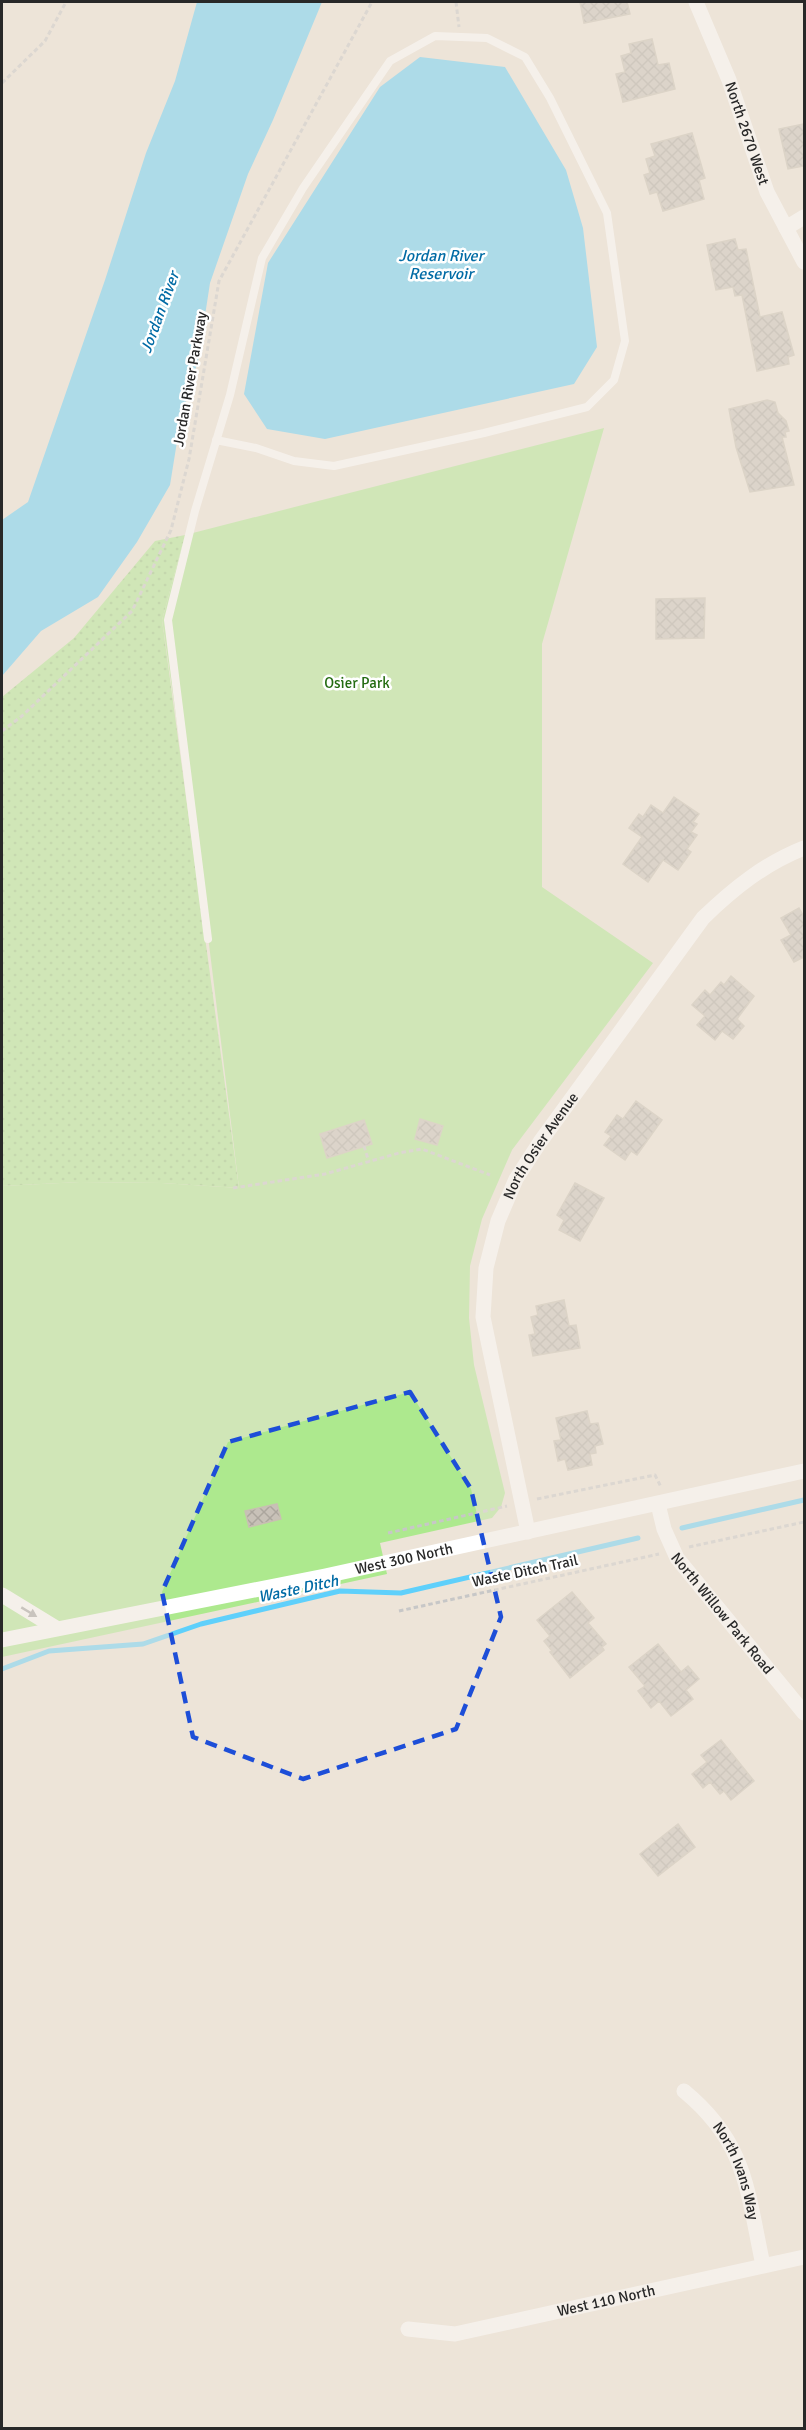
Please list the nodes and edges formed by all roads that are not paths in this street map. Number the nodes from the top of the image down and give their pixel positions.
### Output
1 (696, 2) edge
2 (804, 217) edge
3 (786, 228) junction
4 (804, 262) edge
5 (216, 440) junction
6 (804, 848) edge
7 (208, 939) dead end
8 (804, 1472) edge
9 (658, 1504) junction
10 (528, 1533) junction
11 (2, 1595) edge
12 (56, 1628) junction
13 (2, 1640) edge
14 (804, 1713) edge
15 (684, 2091) dead end
16 (804, 2257) edge
17 (763, 2265) junction
18 (408, 2329) dead end

1 - 3 street, North 2670 West
2 - 3 street
3 - 4 street, North 2670 West
5 - 5 lane
5 - 7 lane
6 - 10 street, North Osier Avenue
8 - 9 street, West 300 North
9 - 10 street, West 300 North
9 - 14 street, North Willow Park Road
10 - 12 street, West 300 North
11 -> 12 street
12 - 13 street, West 300 North
15 - 17 street, North Ivans Way
16 - 17 street, West 110 North
17 - 18 street, West 110 North

